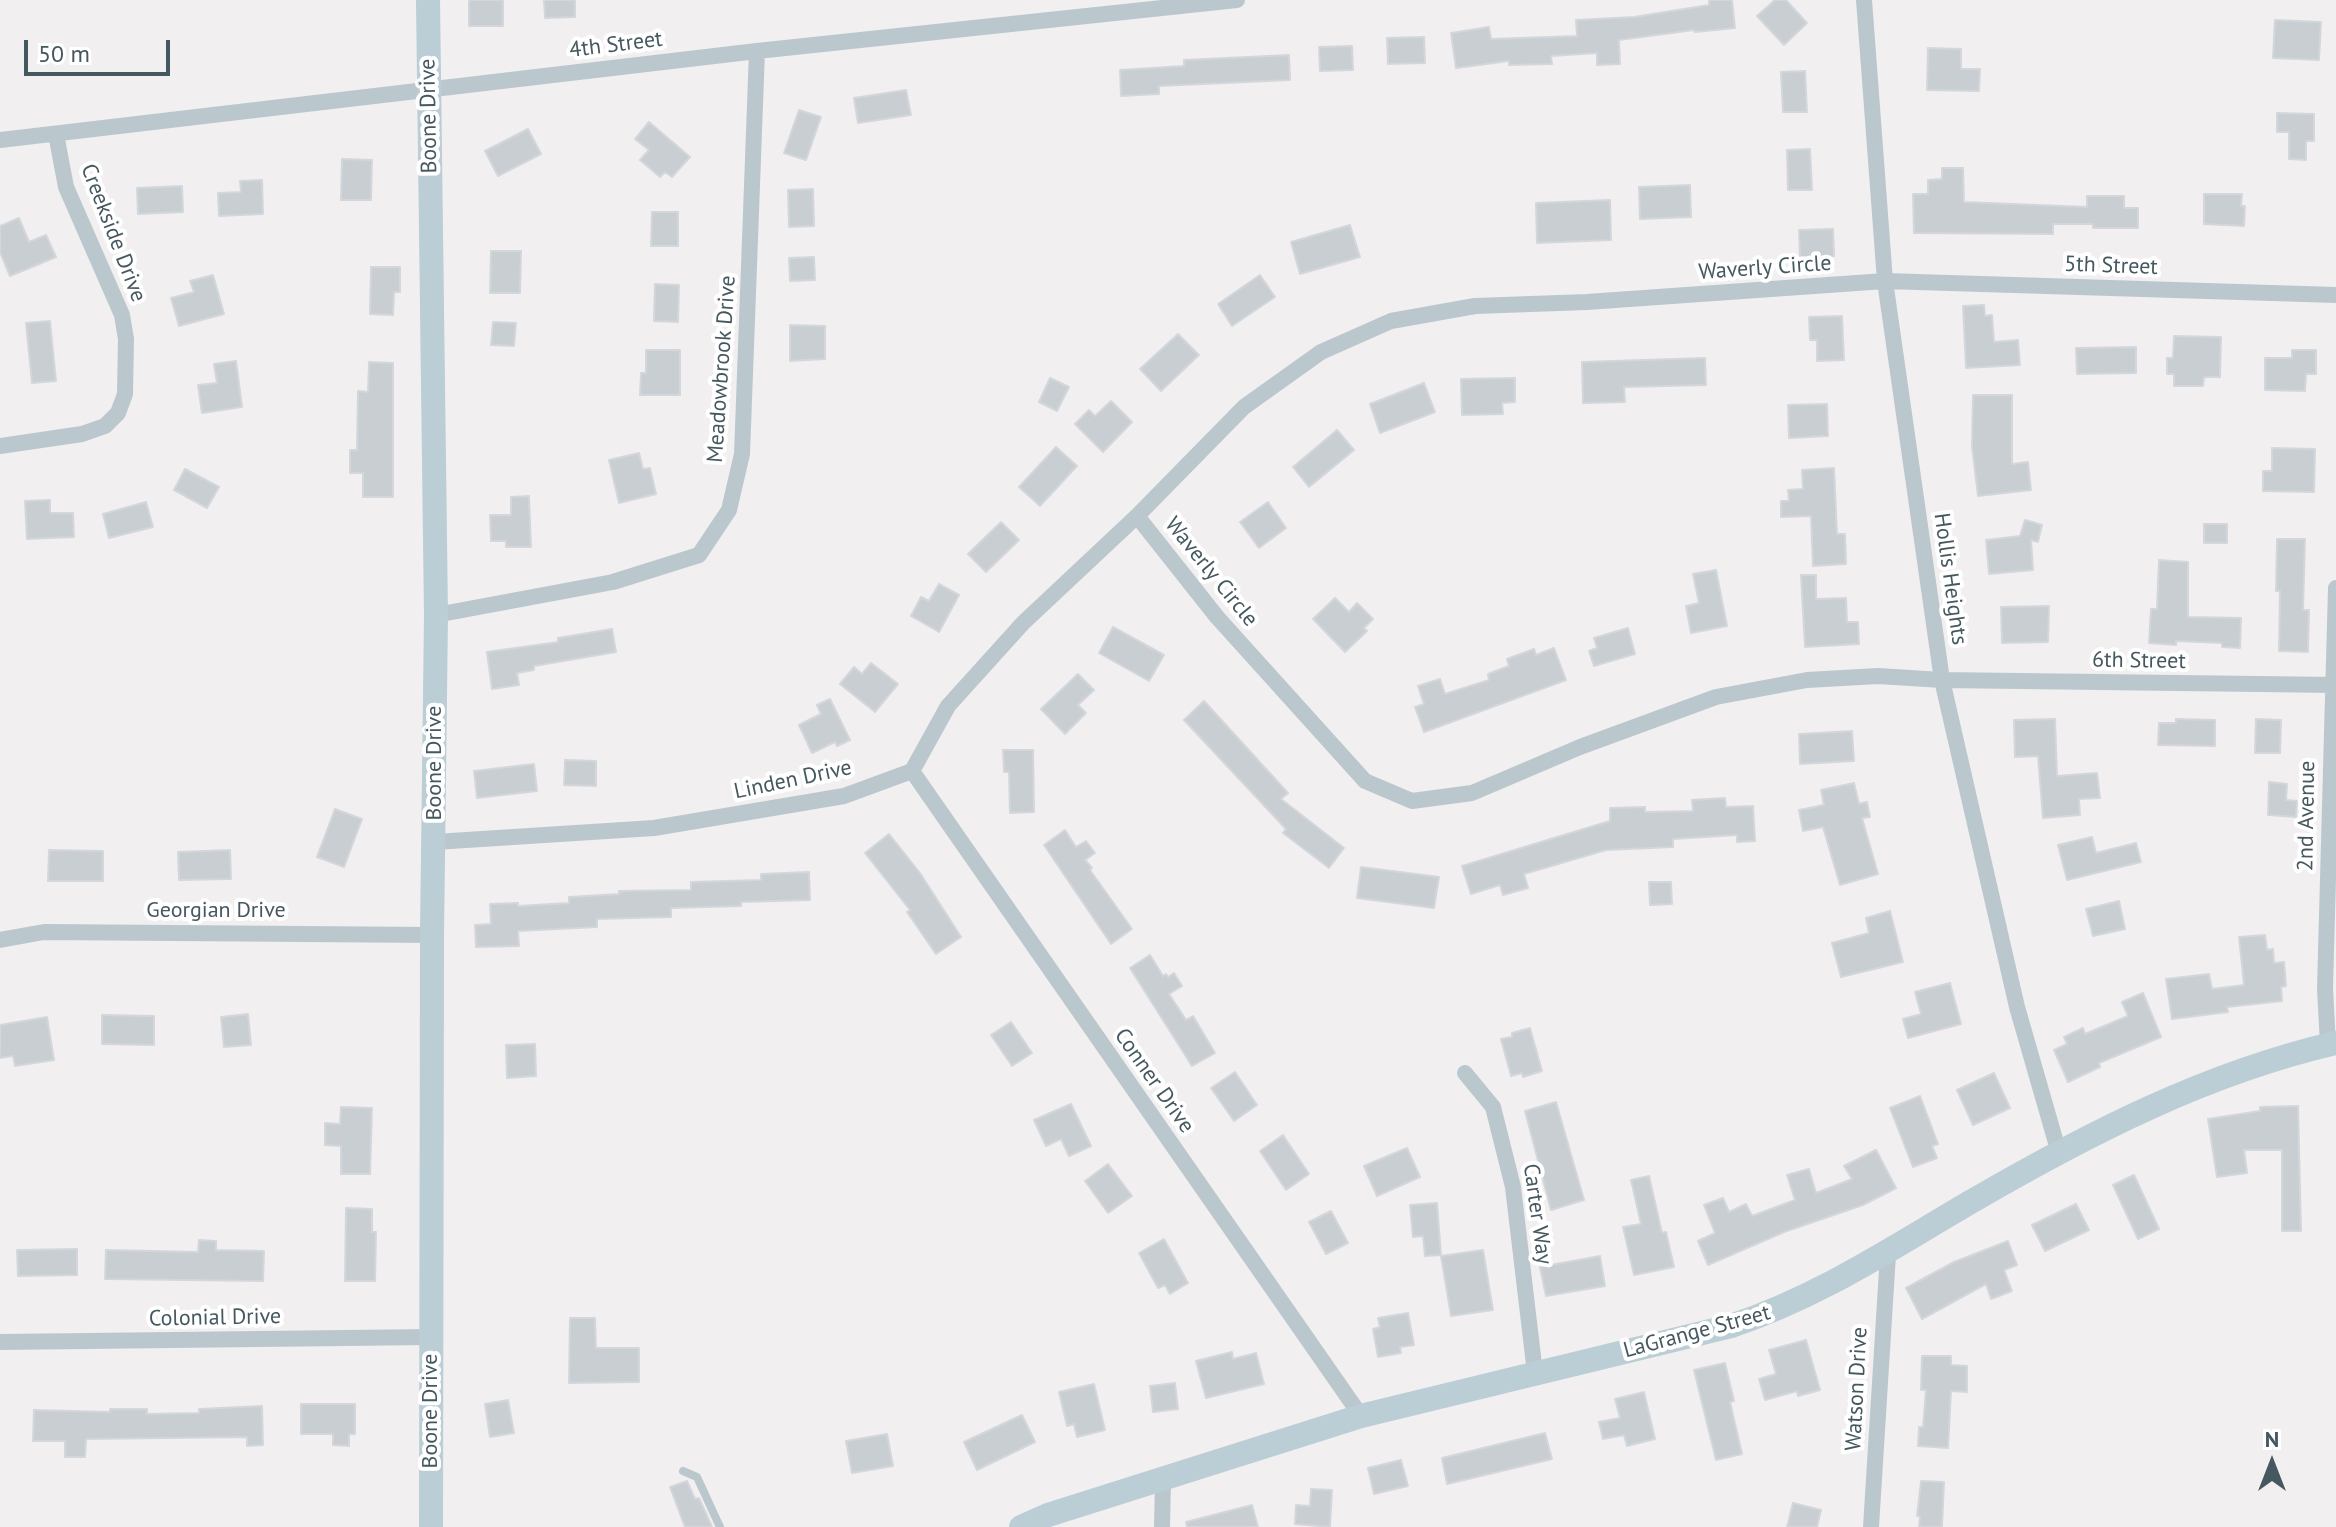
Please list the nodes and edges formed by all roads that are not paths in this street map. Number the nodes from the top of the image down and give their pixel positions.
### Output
1 (428, 0) edge
2 (1237, 0) edge
3 (1864, 0) edge
4 (757, 51) junction
5 (429, 90) junction
6 (56, 134) junction
7 (0, 140) edge
8 (1885, 281) junction
9 (2336, 295) edge
10 (0, 446) edge
11 (1137, 516) junction
12 (2336, 588) edge
13 (436, 615) junction
14 (1942, 680) junction
15 (2334, 685) edge
16 (912, 771) junction
17 (435, 842) junction
18 (432, 935) junction
19 (0, 940) edge
20 (2332, 1044) edge
21 (1465, 1073) dead end
22 (2059, 1153) junction
23 (1888, 1254) junction
24 (431, 1337) junction
25 (0, 1342) edge
26 (1535, 1373) junction
27 (1361, 1416) junction
28 (683, 1471) dead end
29 (1163, 1480) junction
30 (431, 1527) edge
31 (720, 1527) edge
32 (1021, 1527) edge
33 (1162, 1527) edge
34 (1871, 1527) edge

1 - 5 street, Boone Drive
2 - 4 street, 4th Street
3 - 8 street, Hollis Heights
4 - 5 street, 4th Street
4 - 13 street, Meadowbrook Drive
5 - 6 street, 4th Street
5 - 13 street, Boone Drive
6 - 7 street, 4th Street
6 - 10 street, Creekside Drive
8 - 9 street, 5th Street
8 - 11 street, Waverly Circle
8 - 14 street, Hollis Heights
11 - 14 street, Waverly Circle
11 - 16 street
12 - 15 street, 2nd Avenue
13 - 17 street, Boone Drive
14 - 15 street, 6th Street
14 - 22 street, Hollis Heights
15 - 20 street, 2nd Avenue
16 - 17 street, Linden Drive
16 - 27 street, Conner Drive
17 - 18 street, Boone Drive
18 - 19 street, Georgian Drive
18 - 24 street, Boone Drive
20 - 22 street, LaGrange Street
21 - 26 street, Carter Way
22 - 23 street, LaGrange Street
23 - 26 street, LaGrange Street
23 - 34 street, Watson Drive
24 - 25 street, Colonial Drive
24 - 30 street, Boone Drive
26 - 27 street, LaGrange Street
27 - 29 street, LaGrange Street
28 - 31 lane
29 - 32 street, LaGrange Street
29 - 33 street

